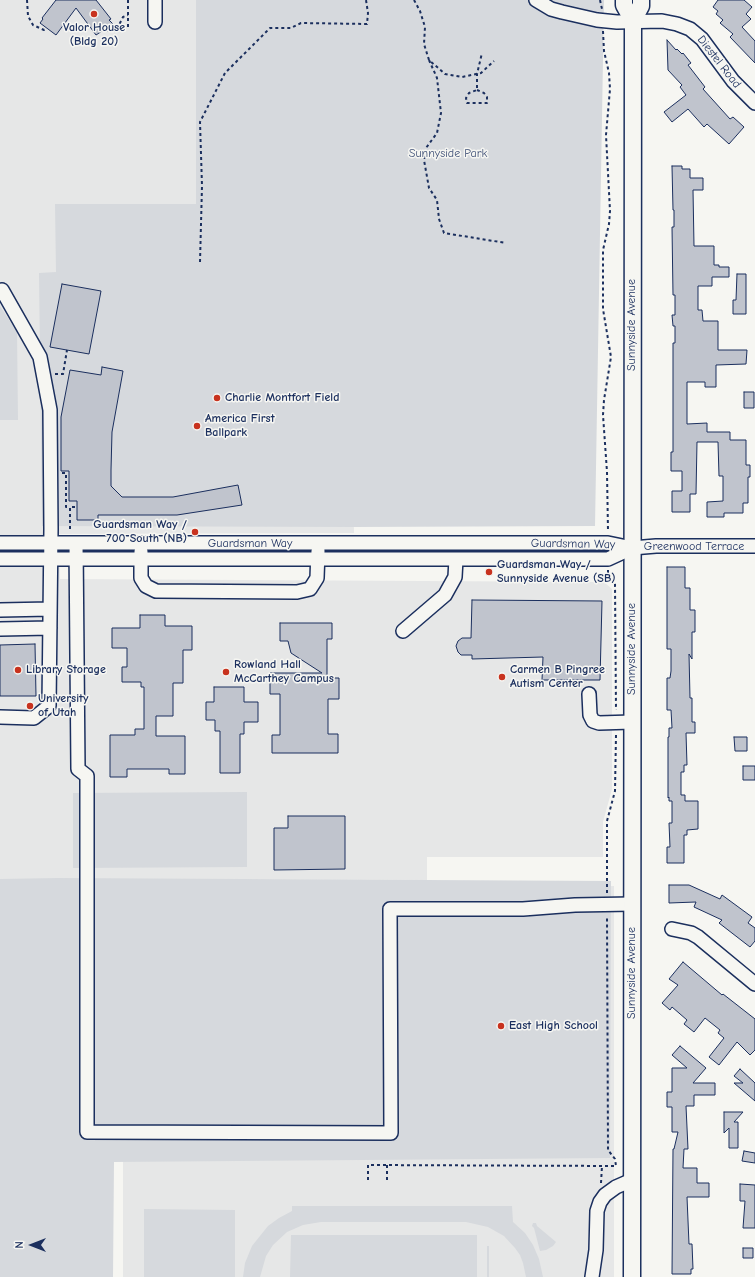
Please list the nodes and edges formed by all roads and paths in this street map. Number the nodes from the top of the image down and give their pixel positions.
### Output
1 (27, 0) edge
2 (128, 0) edge
3 (155, 0) edge
4 (366, 0) edge
5 (414, 0) edge
6 (536, 0) edge
7 (600, 0) edge
8 (624, 0) edge
9 (641, 0) edge
10 (603, 11) dead end
11 (128, 15) junction
12 (632, 21) junction
13 (155, 22) dead end
14 (47, 29) dead end
15 (106, 29) dead end
16 (128, 30) dead end
17 (604, 33) dead end
18 (482, 53) dead end
19 (429, 60) junction
20 (494, 61) dead end
21 (477, 74) junction
22 (477, 90) junction
23 (755, 103) edge
24 (506, 243) dead end
25 (200, 262) dead end
26 (2, 290) dead end
27 (67, 350) dead end
28 (59, 374) dead end
29 (77, 507) dead end
30 (70, 529) dead end
31 (608, 530) dead end
32 (0, 543) edge
33 (76, 543) junction
34 (141, 543) junction
35 (51, 544) junction
36 (318, 544) junction
37 (755, 546) edge
38 (632, 548) junction
39 (0, 559) edge
40 (51, 559) junction
41 (76, 559) junction
42 (141, 559) junction
43 (318, 559) junction
44 (456, 559) junction
45 (608, 570) dead end
46 (608, 577) dead end
47 (50, 609) junction
48 (0, 610) edge
49 (50, 628) junction
50 (0, 629) edge
51 (403, 631) dead end
52 (589, 694) dead end
53 (0, 717) edge
54 (632, 722) junction
55 (608, 857) dead end
56 (608, 894) dead end
57 (632, 904) junction
58 (608, 915) dead end
59 (672, 929) dead end
60 (755, 984) edge
61 (387, 1165) junction
62 (602, 1166) junction
63 (368, 1180) dead end
64 (632, 1180) junction
65 (387, 1181) dead end
66 (601, 1189) dead end
67 (592, 1277) edge
68 (632, 1277) edge

1 - 14 path
2 - 11 path
3 - 13 street
4 - 25 path
5 - 19 path
6 - 12 street, Diestel Road
7 - 10 path
8 - 12 main road, Sunnyside Avenue
9 - 12 main road, Sunnyside Avenue
11 - 15 path
11 - 16 path
12 - 23 street, Diestel Road
12 - 38 main road, Sunnyside Avenue
17 - 31 path
18 - 21 path
19 - 21 path
19 - 24 path
20 - 21 path
21 - 22 path
22 - 22 path
26 - 35 street
27 - 28 path
29 - 30 path
32 - 35 street, Guardsman Way
33 - 34 street, Guardsman Way
33 - 35 street, Guardsman Way
33 - 41 street
34 - 36 street, Guardsman Way
34 - 42 street
35 - 40 street
36 - 38 street, Guardsman Way
36 - 43 street
37 - 38 street, Greenwood Terrace
38 - 44 street, Guardsman Way
38 - 54 main road, Sunnyside Avenue
39 - 40 street, Guardsman Way
40 - 41 street, Guardsman Way
40 - 47 street
41 - 42 street, Guardsman Way
41 - 57 street
42 - 43 street, Guardsman Way
42 - 43 street
43 - 44 street, Guardsman Way
44 - 51 street
45 - 46 path
47 - 48 street
47 - 49 street
49 - 50 street
49 - 53 street
52 - 54 street
54 - 57 main road, Sunnyside Avenue
55 - 56 path
57 - 64 main road, Sunnyside Avenue
58 - 62 path
59 - 60 street
61 - 62 path
61 - 63 path
61 - 65 path
62 - 66 path
64 - 67 street
64 - 68 main road, Sunnyside Avenue

